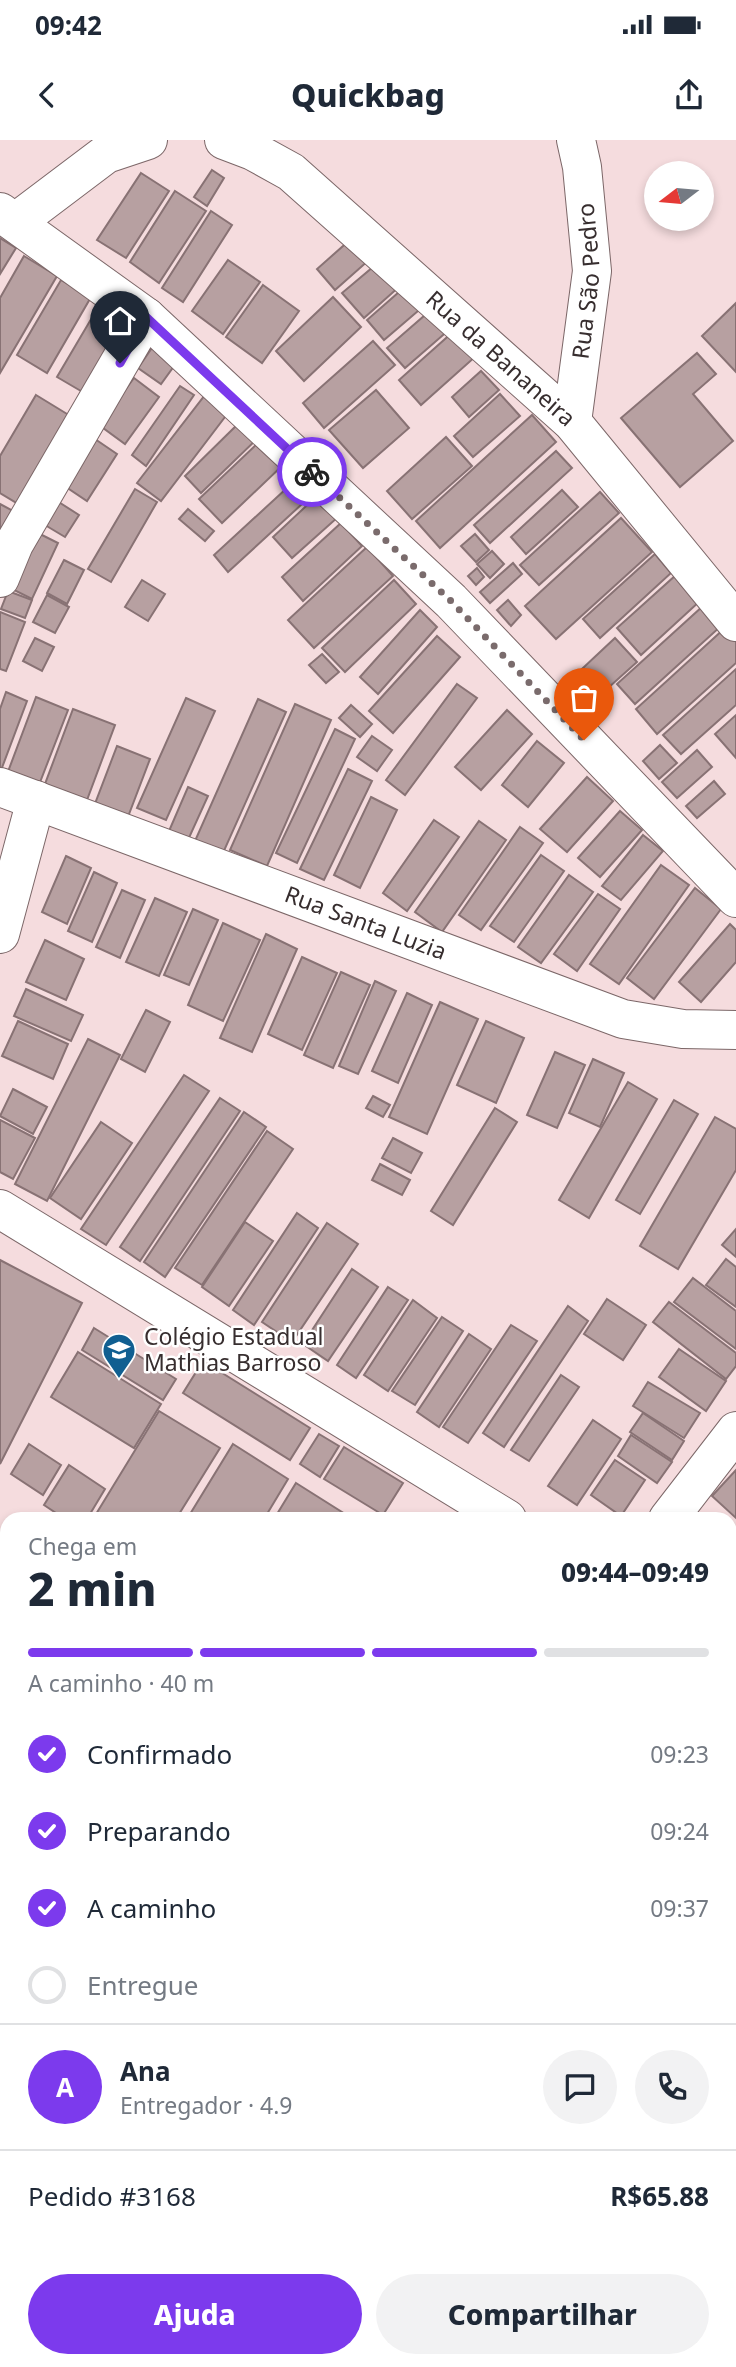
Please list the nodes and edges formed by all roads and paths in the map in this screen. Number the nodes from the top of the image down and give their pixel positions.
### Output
1 (148, 140) edge
2 (223, 140) edge
3 (576, 140) edge
4 (8, 217) edge
5 (146, 317) junction
6 (572, 422) junction
7 (0, 579) edge
8 (736, 622) edge
9 (0, 787) edge
10 (36, 800) junction
11 (736, 898) edge
12 (0, 934) edge
13 (736, 1030) edge
14 (0, 1209) edge
15 (736, 1431) edge
16 (496, 1512) edge
17 (678, 1512) edge

1 - 4 street
2 - 6 street, Rua da Bananeira
3 - 6 street, Rua São Pedro
4 - 5 street
5 - 7 street
5 - 11 street
6 - 8 street, Rua da Bananeira
9 - 10 street, Rua Santa Luzia
10 - 12 street
10 - 13 street, Rua Santa Luzia
14 - 16 street
15 - 17 street

